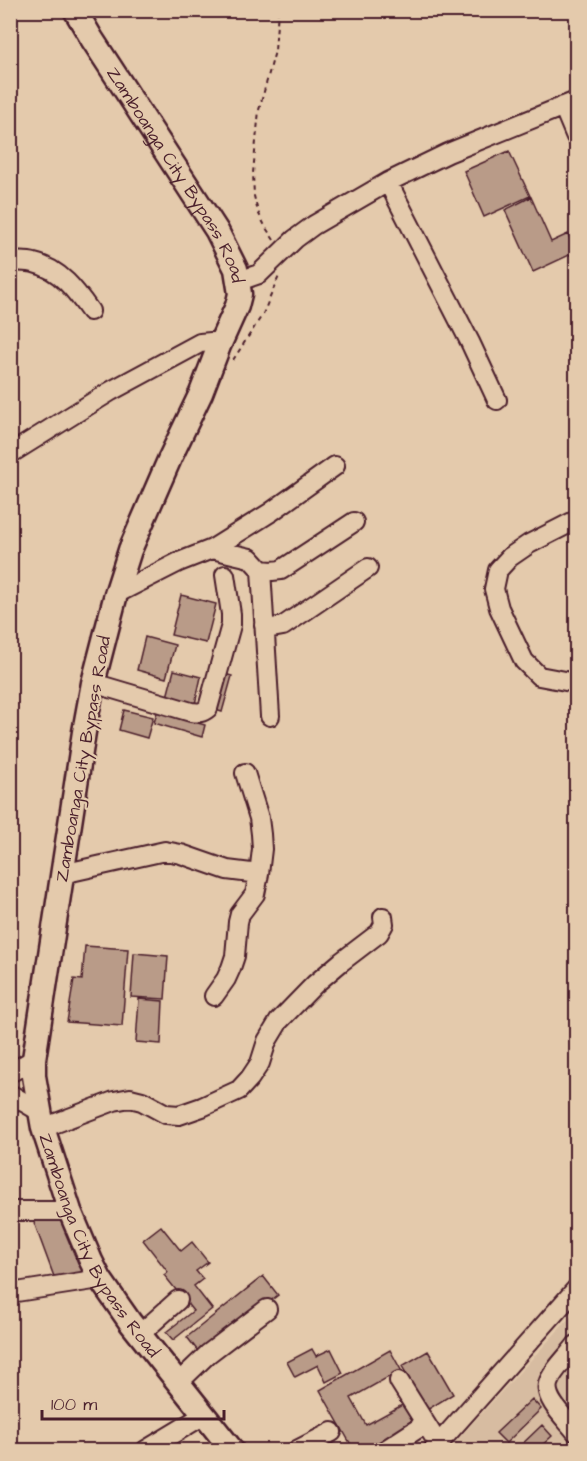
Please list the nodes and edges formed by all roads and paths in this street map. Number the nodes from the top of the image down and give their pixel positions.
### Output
1 (75, 10) edge
2 (278, 10) edge
3 (570, 104) edge
4 (576, 137) edge
5 (388, 182) junction
6 (278, 256) junction
7 (10, 261) edge
8 (239, 281) junction
9 (90, 311) dead end
10 (225, 354) junction
11 (497, 400) dead end
12 (10, 454) edge
13 (335, 466) dead end
14 (576, 520) edge
15 (354, 522) dead end
16 (212, 549) junction
17 (368, 567) dead end
18 (261, 570) junction
19 (225, 575) dead end
20 (116, 594) junction
21 (264, 625) junction
22 (93, 682) junction
23 (576, 683) edge
24 (270, 716) dead end
25 (245, 773) dead end
26 (62, 874) junction
27 (259, 874) junction
28 (383, 917) dead end
29 (214, 996) dead end
30 (34, 1059) junction
31 (10, 1073) edge
32 (10, 1094) edge
33 (41, 1120) junction
34 (10, 1211) edge
35 (70, 1211) junction
36 (100, 1279) junction
37 (576, 1289) edge
38 (10, 1293) edge
39 (178, 1300) dead end
40 (267, 1309) dead end
41 (140, 1334) junction
42 (576, 1345) edge
43 (399, 1381) dead end
44 (178, 1383) junction
45 (204, 1415) junction
46 (425, 1424) junction
47 (332, 1432) dead end
48 (576, 1432) edge
49 (436, 1448) edge
50 (227, 1449) edge
51 (146, 1450) edge
52 (297, 1450) edge
53 (385, 1450) edge

1 - 8 main road, Zamboanga City Bypass Road
2 - 6 path
3 - 4 street
3 - 5 street
5 - 6 street
5 - 11 street
6 - 8 street
6 - 10 path
7 - 9 street
8 - 10 main road, Zamboanga City Bypass Road
10 - 12 street
10 - 20 main road, Zamboanga City Bypass Road
13 - 16 street
14 - 23 street
15 - 18 street
16 - 18 street
16 - 20 street
17 - 21 street
18 - 21 street
19 - 22 street
20 - 22 main road, Zamboanga City Bypass Road
21 - 24 street
22 - 26 main road, Zamboanga City Bypass Road
25 - 27 street
26 - 27 street
26 - 30 main road, Zamboanga City Bypass Road
27 - 29 street
28 - 33 street
30 - 31 street
30 - 33 main road, Zamboanga City Bypass Road
32 - 33 street
33 - 35 main road, Zamboanga City Bypass Road
34 - 35 street
35 - 36 main road, Zamboanga City Bypass Road
36 - 38 street
36 - 41 main road, Zamboanga City Bypass Road
37 - 49 street
39 - 41 street
40 - 44 street
41 - 44 main road, Zamboanga City Bypass Road
42 - 48 street
43 - 46 street
44 - 45 main road, Zamboanga City Bypass Road
45 - 50 main road, Zamboanga City Bypass Road
45 - 51 street
46 - 49 street
46 - 53 street
47 - 52 street

